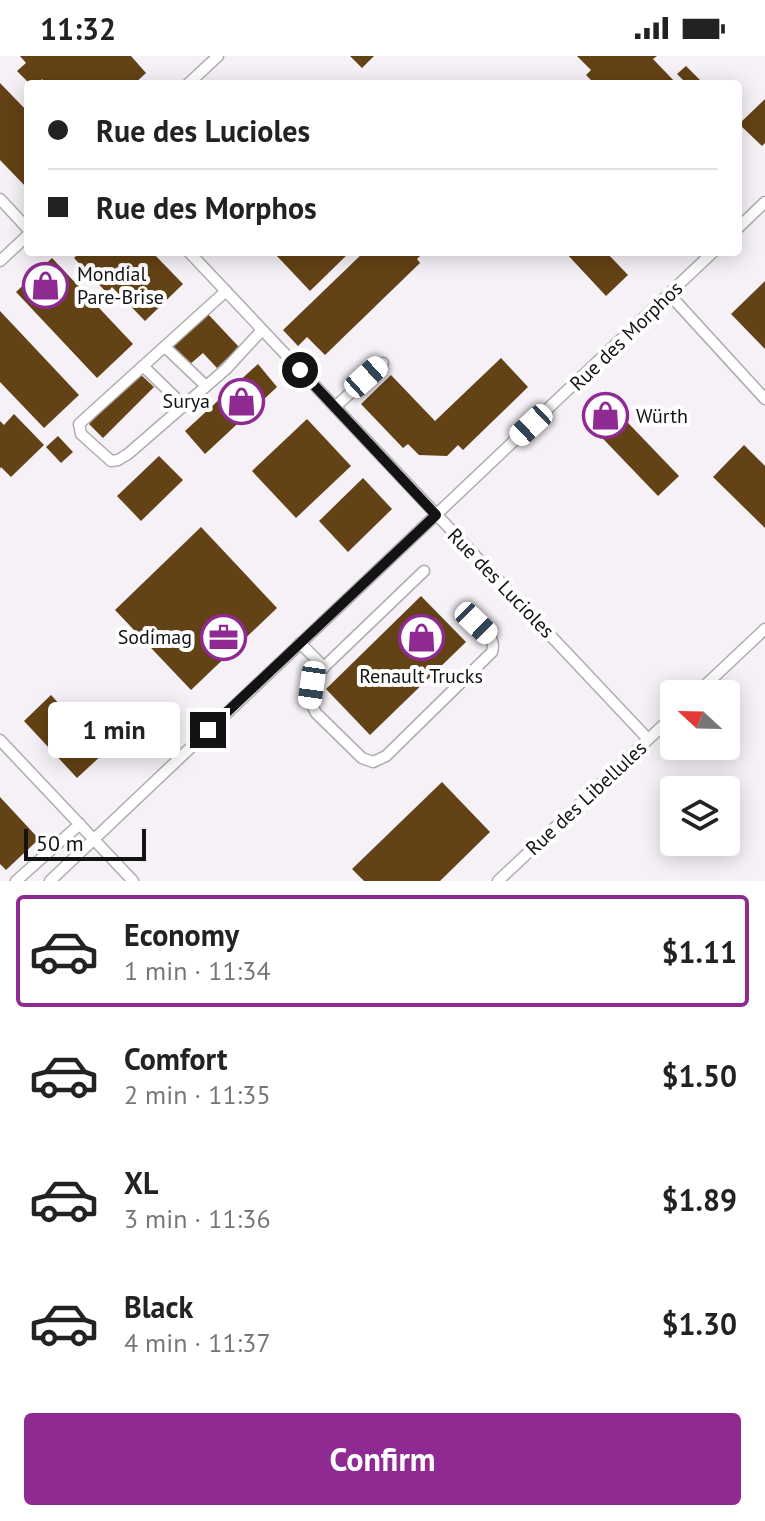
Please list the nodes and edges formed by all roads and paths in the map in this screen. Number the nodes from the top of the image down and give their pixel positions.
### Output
1 (218, 56) edge
2 (192, 80) edge
3 (0, 200) edge
4 (765, 202) edge
5 (742, 224) edge
6 (24, 225) edge
7 (24, 239) edge
8 (193, 256) edge
9 (709, 256) edge
10 (0, 261) edge
11 (226, 291) junction
12 (669, 294) junction
13 (262, 330) junction
14 (165, 347) junction
15 (383, 363) dead end
16 (143, 366) junction
17 (206, 386) junction
18 (765, 399) edge
19 (184, 406) junction
20 (335, 407) junction
21 (436, 515) junction
22 (424, 571) dead end
23 (476, 623) dead end
24 (765, 629) edge
25 (300, 643) junction
26 (324, 667) junction
27 (711, 680) edge
28 (660, 728) edge
29 (648, 739) junction
30 (0, 740) edge
31 (80, 824) junction
32 (94, 839) junction
33 (16, 881) edge
34 (50, 881) edge
35 (133, 881) edge
36 (498, 881) edge

1 - 2 lane
3 - 6 lane
4 - 5 lane
7 - 10 lane
8 - 11 lane, Rue des Lucioles
9 - 12 lane, Rue des Morphos
11 - 13 lane, Rue des Lucioles
11 - 14 lane
12 - 18 lane
12 - 21 lane, Rue des Morphos
13 - 17 lane
13 - 20 lane, Rue des Lucioles
14 - 16 lane
14 - 17 lane
15 - 20 lane
16 - 19 lane
16 - 19 lane
17 - 19 lane
20 - 21 lane, Rue des Lucioles
21 - 25 lane, Rue des Morphos
21 - 29 lane, Rue des Lucioles
22 - 26 lane
23 - 26 lane
24 - 27 lane
25 - 26 lane
25 - 32 lane, Rue des Morphos
28 - 29 lane, Rue des Libellules
29 - 36 lane, Rue des Libellules
30 - 31 lane
31 - 32 lane
31 - 33 lane
32 - 34 lane, Rue des Morphos
32 - 35 lane

